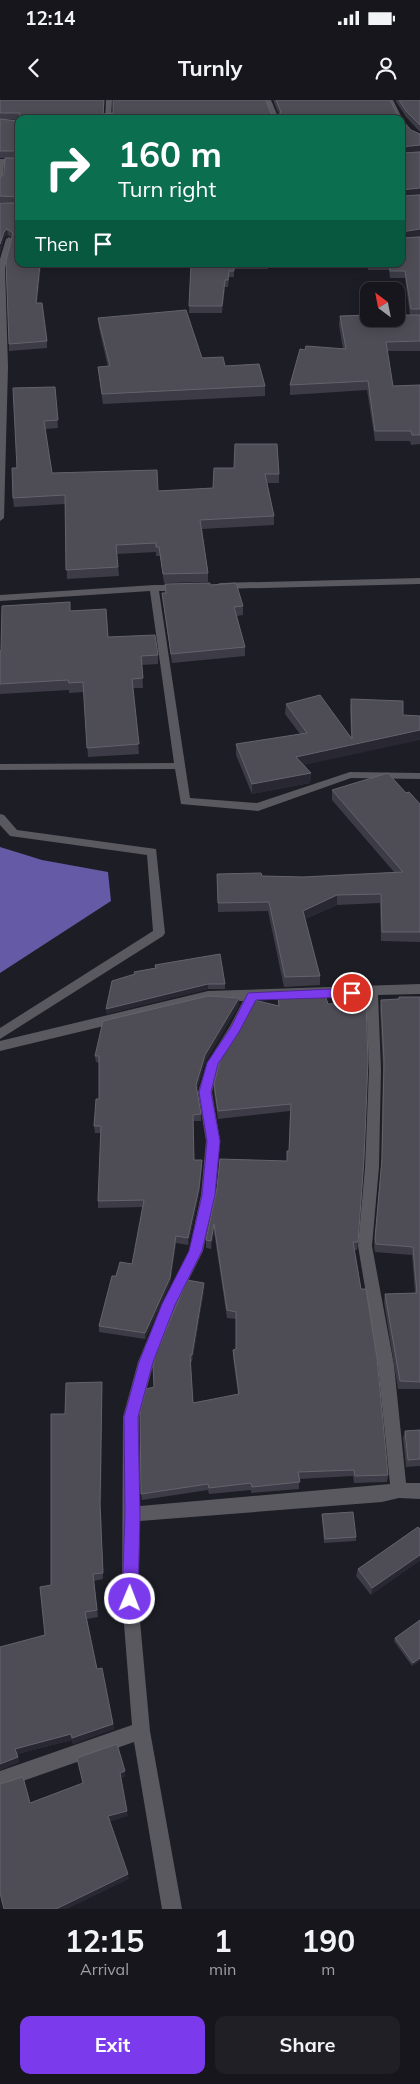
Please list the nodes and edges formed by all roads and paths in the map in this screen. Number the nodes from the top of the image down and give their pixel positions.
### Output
1 (109, 100) edge
2 (268, 100) edge
3 (390, 100) edge
4 (108, 115) edge
5 (274, 115) edge
6 (399, 115) edge
7 (405, 124) edge
8 (407, 127) edge
9 (15, 160) edge
10 (1, 161) edge
11 (0, 180) edge
12 (0, 238) edge
13 (9, 239) junction
14 (15, 239) edge
15 (2, 327) edge
16 (2, 367) edge
17 (2, 420) edge
18 (0, 518) edge
19 (420, 581) edge
20 (193, 587) edge
21 (213, 587) edge
22 (154, 588) junction
23 (0, 598) edge
24 (180, 766) junction
25 (0, 767) edge
26 (420, 776) edge
27 (0, 818) edge
28 (420, 989) edge
29 (372, 992) junction
30 (252, 996) junction
31 (0, 1034) edge
32 (0, 1046) edge
33 (399, 1490) junction
34 (420, 1491) edge
35 (132, 1514) junction
36 (141, 1731) junction
37 (0, 1780) edge
38 (172, 1909) edge

1 - 4 street
2 - 5 street
3 - 6 street
7 - 8 street
9 - 10 street
10 - 11 street
12 - 13 street
13 - 14 street
13 - 15 street
15 - 16 street
16 - 17 street
17 - 18 street
19 - 21 street
20 - 22 street
22 - 23 street
22 - 24 street
24 - 25 street
24 - 26 street
27 - 31 street
28 - 29 street
29 - 30 street
29 - 33 street
30 - 32 street
30 - 35 street
33 - 34 street
33 - 35 street
35 - 36 street
36 - 37 street
36 - 38 street

